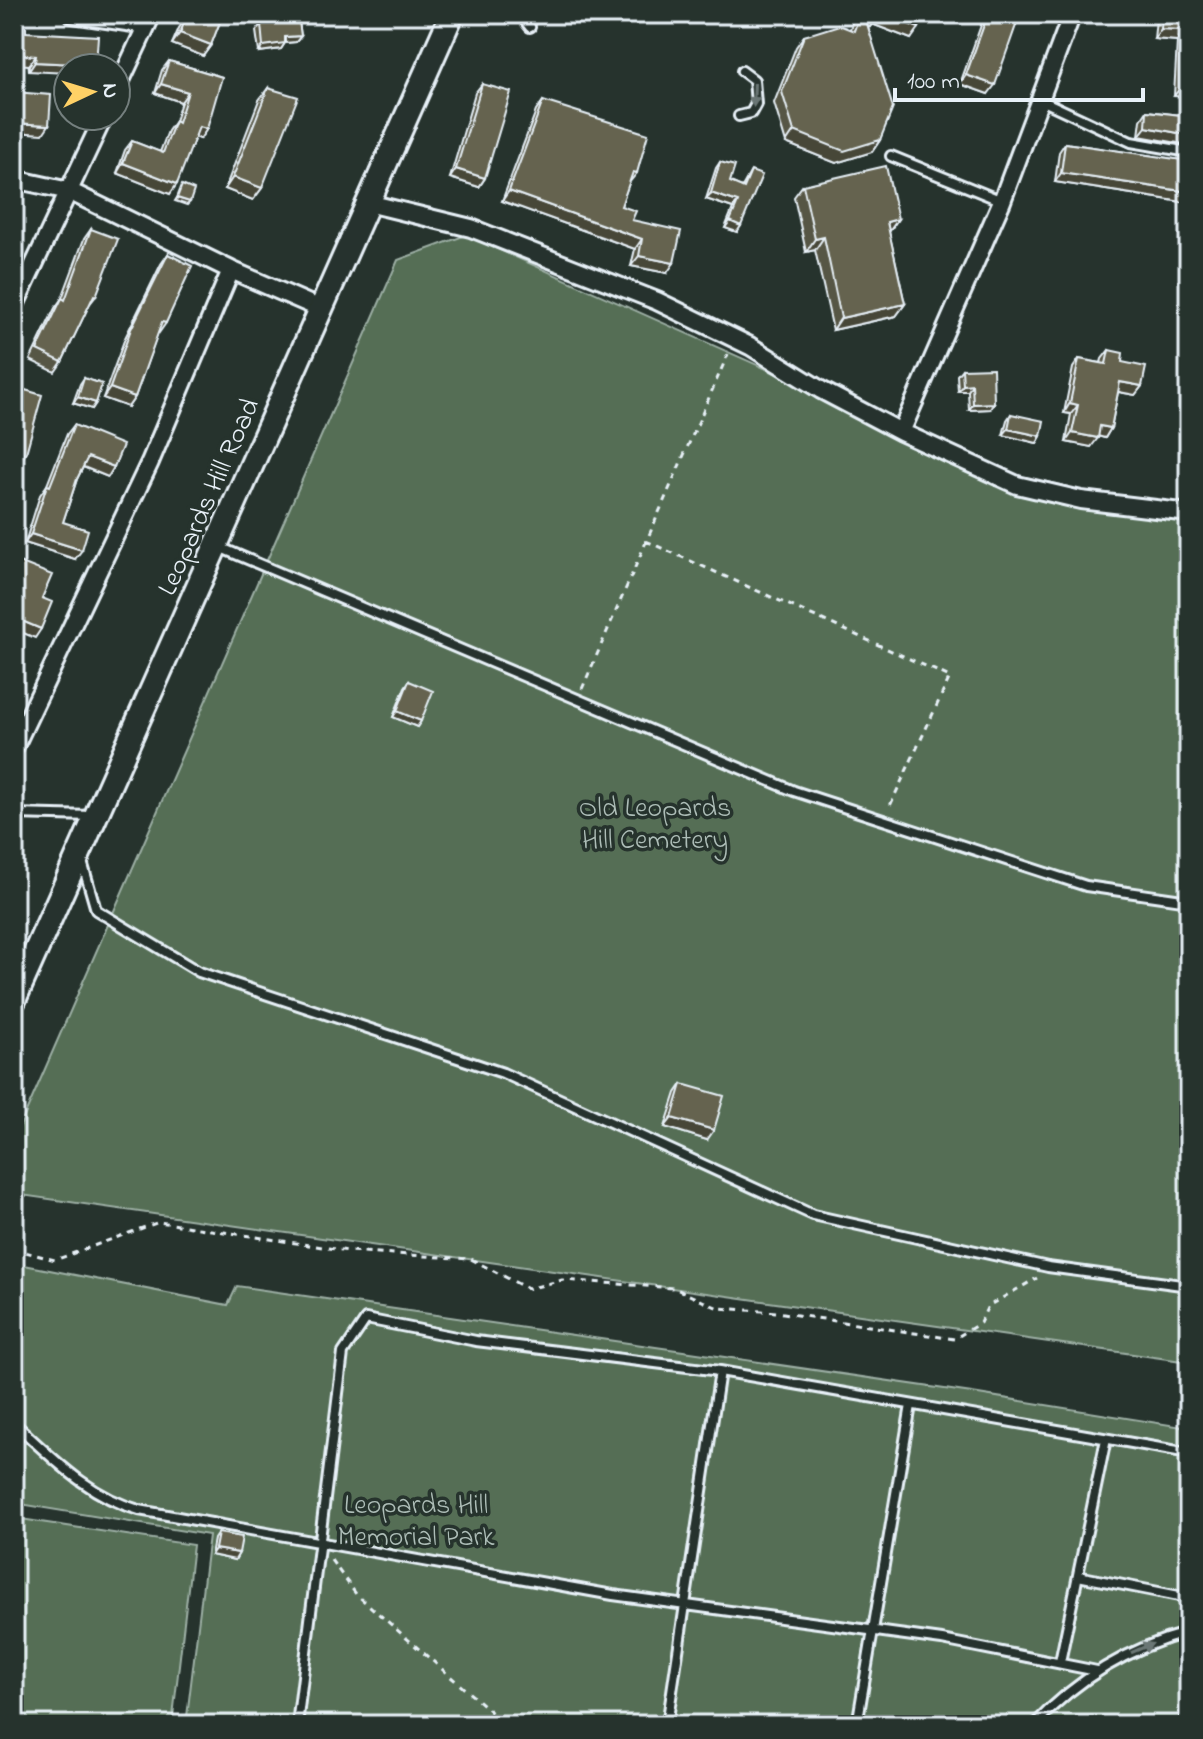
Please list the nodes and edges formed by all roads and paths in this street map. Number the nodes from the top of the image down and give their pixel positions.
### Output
1 (73, 14) edge
2 (452, 14) edge
3 (520, 14) edge
4 (1072, 14) edge
5 (150, 20) edge
6 (530, 27) dead end
7 (132, 58) edge
8 (742, 71) dead end
9 (1041, 100) junction
10 (739, 116) dead end
11 (97, 132) edge
12 (1189, 152) edge
13 (891, 156) dead end
14 (14, 179) edge
15 (69, 191) junction
16 (1002, 201) junction
17 (368, 203) junction
18 (231, 270) junction
19 (14, 307) edge
20 (323, 310) junction
21 (735, 338) junction
22 (901, 432) junction
23 (1189, 513) edge
24 (646, 541) junction
25 (218, 546) junction
26 (578, 699) junction
27 (14, 748) edge
28 (14, 814) edge
29 (97, 816) junction
30 (883, 820) junction
31 (80, 854) junction
32 (1189, 901) edge
33 (23, 957) edge
34 (14, 1000) edge
35 (14, 1249) edge
36 (1048, 1267) junction
37 (1189, 1286) edge
38 (720, 1371) junction
39 (911, 1405) junction
40 (14, 1423) edge
41 (1106, 1439) junction
42 (1189, 1453) edge
43 (319, 1544) junction
44 (1078, 1576) junction
45 (1189, 1598) edge
46 (686, 1605) junction
47 (873, 1630) junction
48 (1189, 1632) edge
49 (1060, 1662) junction
50 (1097, 1671) junction
51 (1189, 1693) edge
52 (297, 1725) edge
53 (506, 1725) edge
54 (667, 1725) edge
55 (857, 1725) edge
56 (1034, 1725) edge
57 (1185, 1725) edge

1 - 5 street
2 - 17 main road, Leopards Hill Road
3 - 6 lane
4 - 9 street
5 - 7 street
8 -> 10 lane
9 - 12 lane
9 - 16 street
11 - 15 street
13 - 16 lane
14 - 15 street
15 - 18 street
15 - 19 street
16 - 22 street
17 - 20 main road, Leopards Hill Road
17 - 21 street
18 - 20 street
18 - 27 street
20 - 25 main road, Leopards Hill Road
21 - 22 street
21 - 24 path
22 - 23 street
24 - 26 path
24 - 30 path
25 - 26 lane
25 - 29 main road, Leopards Hill Road
26 - 30 lane
28 - 29 lane
29 - 31 main road, Leopards Hill Road
30 - 32 lane
31 - 33 main road, Leopards Hill Road
31 - 36 lane
33 - 34 main road, Leopards Hill Road
35 - 36 path
36 - 37 lane
38 - 39 lane
38 - 43 lane
38 - 46 lane
39 - 41 lane
39 - 47 lane
40 - 43 lane
41 - 42 lane
41 - 44 lane
43 - 46 lane
43 - 52 lane
43 - 53 path
44 - 45 lane
44 - 49 lane
46 - 47 lane
46 - 54 lane
47 - 49 lane
47 - 55 lane
50 -> 48 lane
49 - 50 lane
50 - 56 lane
51 - 57 lane

